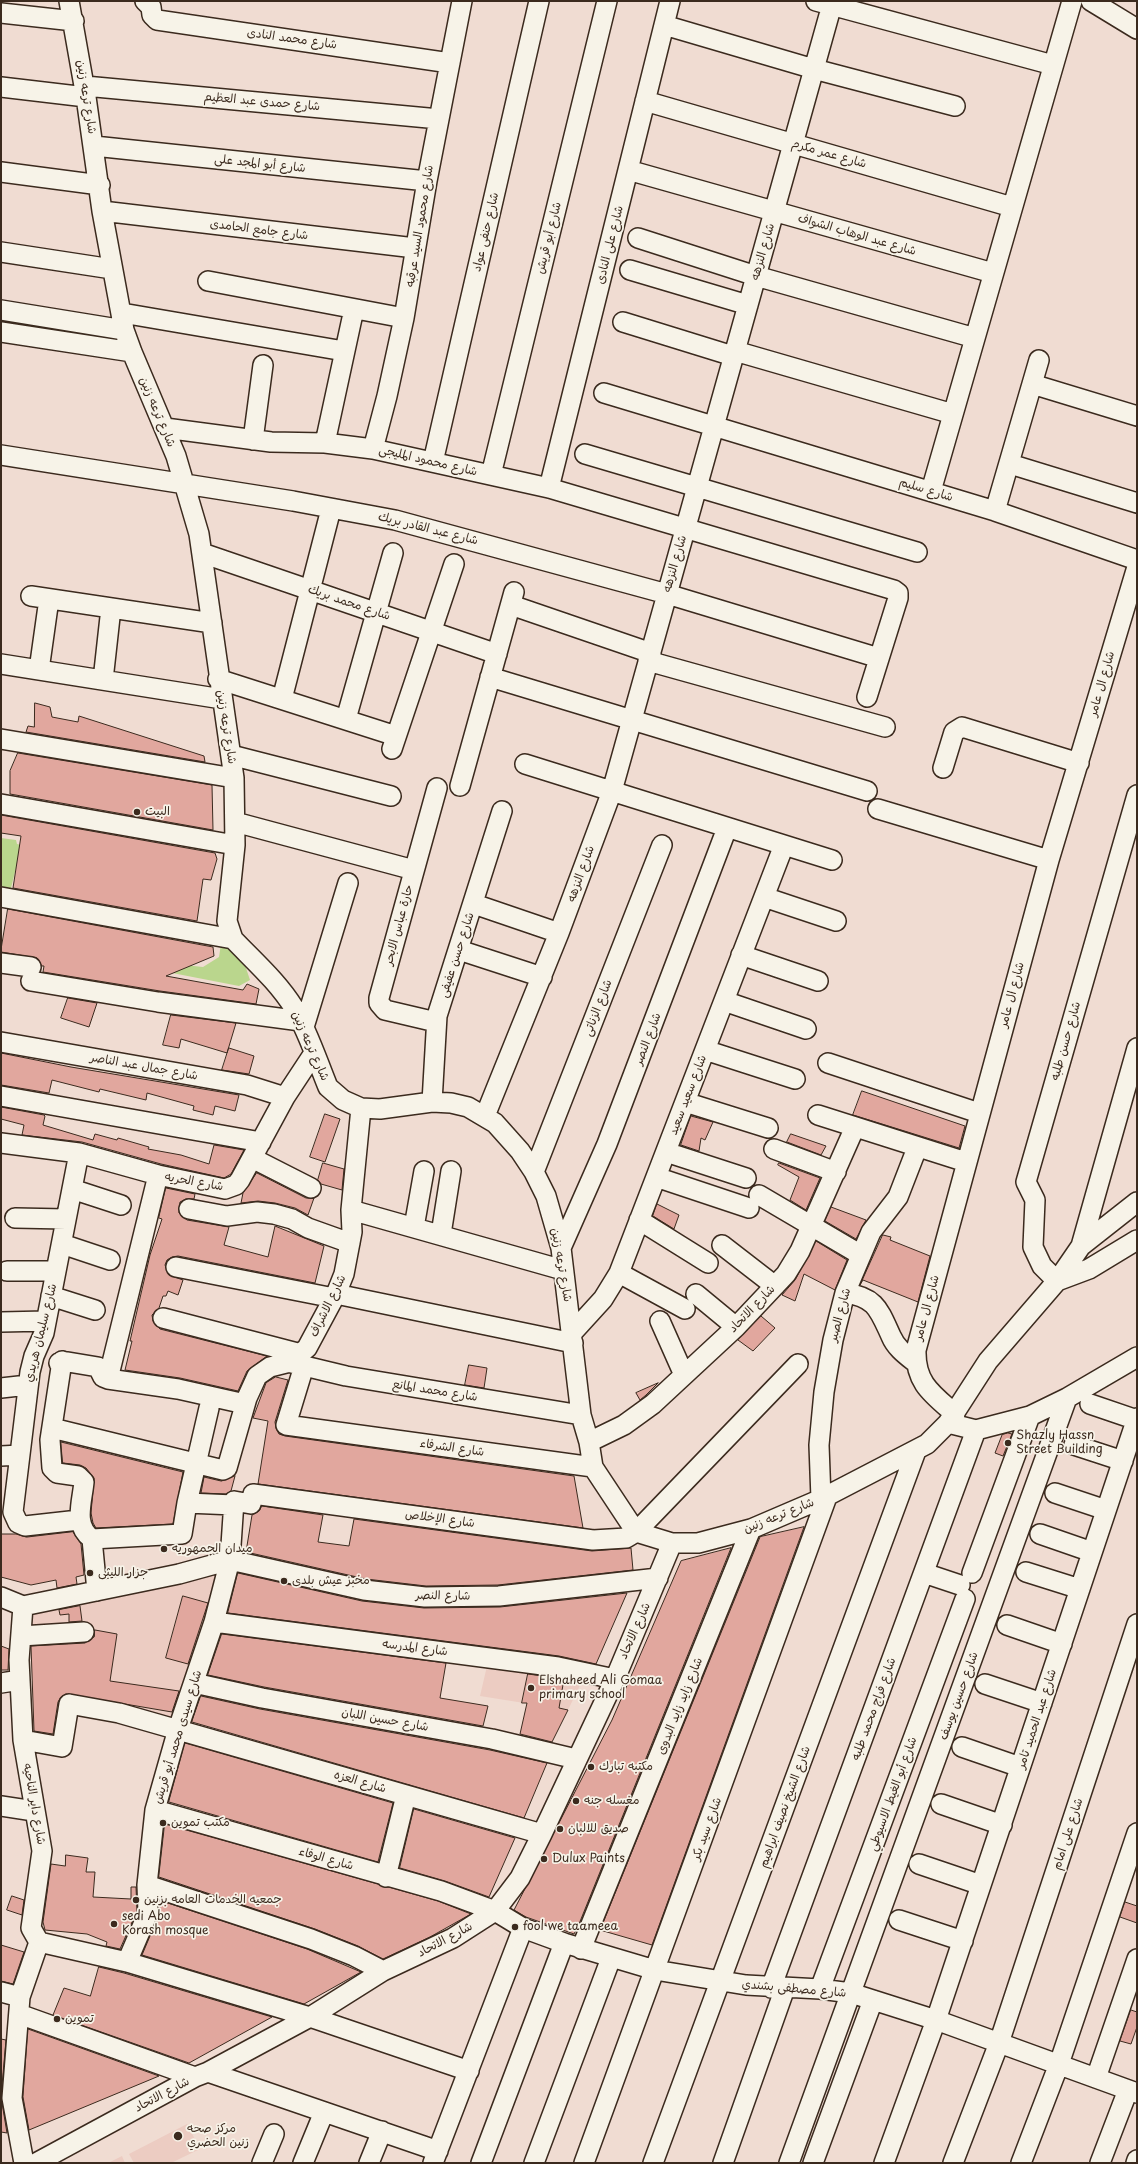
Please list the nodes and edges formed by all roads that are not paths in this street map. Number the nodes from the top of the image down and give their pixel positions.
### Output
1 (70, 1) edge
2 (145, 1) edge
3 (458, 1) edge
4 (462, 1) edge
5 (539, 1) edge
6 (607, 1) edge
7 (670, 1) edge
8 (1072, 1) edge
9 (1091, 1) edge
10 (827, 3) edge
11 (1, 13) edge
12 (74, 21) junction
13 (664, 25) junction
14 (1137, 29) edge
15 (450, 63) junction
16 (1053, 65) junction
17 (814, 69) junction
18 (1, 87) edge
19 (86, 91) junction
20 (645, 101) junction
21 (955, 106) dead end
22 (439, 119) junction
23 (793, 144) junction
24 (94, 146) junction
25 (628, 170) junction
26 (1, 172) edge
27 (427, 181) junction
28 (100, 185) junction
29 (1012, 207) junction
30 (102, 211) junction
31 (774, 211) junction
32 (638, 238) dead end
33 (415, 248) junction
34 (1, 252) edge
35 (112, 269) junction
36 (630, 270) dead end
37 (993, 273) junction
38 (756, 276) junction
39 (208, 281) dead end
40 (748, 304) junction
41 (354, 309) junction
42 (1, 310) edge
43 (404, 318) junction
44 (123, 321) junction
45 (623, 322) dead end
46 (1, 332) edge
47 (975, 338) junction
48 (344, 351) junction
49 (132, 352) junction
50 (734, 354) junction
51 (1039, 360) dead end
52 (263, 365) dead end
53 (1032, 384) junction
54 (604, 393) dead end
55 (953, 414) junction
56 (1137, 416) edge
57 (714, 426) junction
58 (165, 428) junction
59 (253, 440) junction
60 (325, 443) junction
61 (373, 449) junction
62 (585, 454) dead end
63 (1, 455) edge
64 (433, 462) junction
65 (1010, 464) junction
66 (491, 475) junction
67 (184, 485) junction
68 (549, 488) junction
69 (697, 488) junction
70 (931, 491) junction
71 (1137, 504) edge
72 (331, 509) junction
73 (995, 511) junction
74 (686, 527) junction
75 (917, 552) dead end
76 (202, 553) junction
77 (393, 553) dead end
78 (1137, 560) edge
79 (454, 564) dead end
80 (1137, 567) edge
81 (310, 590) junction
82 (667, 594) junction
83 (111, 608) junction
84 (376, 613) junction
85 (212, 623) junction
86 (432, 632) junction
87 (496, 654) junction
88 (649, 657) junction
89 (879, 658) junction
90 (1, 664) edge
91 (39, 670) junction
92 (490, 677) junction
93 (218, 678) junction
94 (103, 680) junction
95 (867, 697) dead end
96 (222, 699) junction
97 (282, 699) junction
98 (346, 719) junction
99 (631, 721) junction
100 (885, 727) dead end
101 (1, 739) edge
102 (230, 755) junction
103 (1079, 763) junction
104 (526, 764) dead end
105 (943, 768) dead end
106 (234, 778) junction
107 (460, 786) dead end
108 (437, 788) dead end
109 (612, 791) junction
110 (868, 791) dead end
111 (1137, 795) edge
112 (391, 796) dead end
113 (1, 804) edge
114 (878, 809) dead end
115 (502, 811) dead end
116 (235, 822) junction
117 (727, 828) junction
118 (236, 845) junction
119 (662, 845) dead end
120 (784, 845) junction
121 (832, 860) dead end
122 (1049, 860) junction
123 (414, 870) junction
124 (348, 883) dead end
125 (1, 897) edge
126 (764, 897) junction
127 (474, 904) junction
128 (836, 921) dead end
129 (559, 933) junction
130 (233, 939) junction
131 (459, 950) junction
132 (741, 955) junction
133 (1, 963) edge
134 (1, 966) edge
135 (542, 977) junction
136 (818, 980) dead end
137 (724, 1001) junction
138 (436, 1022) junction
139 (302, 1024) junction
140 (806, 1029) dead end
141 (1, 1042) edge
142 (1137, 1048) edge
143 (705, 1050) junction
144 (314, 1053) junction
145 (828, 1062) dead end
146 (1133, 1078) edge
147 (794, 1079) dead end
148 (1, 1096) edge
149 (285, 1097) junction
150 (432, 1102) junction
151 (685, 1102) junction
152 (361, 1108) junction
153 (979, 1113) junction
154 (818, 1115) dead end
155 (485, 1116) junction
156 (855, 1127) junction
157 (768, 1128) dead end
158 (1, 1143) edge
159 (917, 1148) junction
160 (774, 1149) dead end
161 (256, 1150) junction
162 (666, 1152) junction
163 (79, 1153) junction
164 (966, 1162) junction
165 (424, 1171) dead end
166 (451, 1171) dead end
167 (534, 1172) junction
168 (836, 1172) junction
169 (158, 1175) junction
170 (656, 1177) junction
171 (746, 1178) dead end
172 (72, 1188) junction
173 (311, 1188) dead end
174 (1137, 1202) edge
175 (121, 1205) dead end
176 (189, 1209) dead end
177 (351, 1210) junction
178 (15, 1218) dead end
179 (66, 1219) junction
180 (639, 1220) junction
181 (812, 1226) junction
182 (414, 1227) junction
183 (441, 1234) junction
184 (1137, 1240) edge
185 (350, 1243) junction
186 (62, 1244) junction
187 (722, 1245) dead end
188 (1081, 1246) junction
189 (561, 1248) junction
190 (861, 1255) junction
191 (110, 1260) dead end
192 (708, 1264) dead end
193 (176, 1267) dead end
194 (563, 1270) junction
195 (56, 1271) junction
196 (6, 1272) dead end
197 (619, 1272) junction
198 (1056, 1281) junction
199 (775, 1286) junction
200 (845, 1293) junction
201 (51, 1296) junction
202 (335, 1296) junction
203 (95, 1310) dead end
204 (163, 1318) dead end
205 (46, 1321) junction
206 (660, 1321) dead end
207 (1, 1322) edge
208 (736, 1327) junction
209 (572, 1338) junction
210 (1137, 1357) edge
211 (299, 1361) junction
212 (916, 1363) junction
213 (798, 1364) dead end
214 (684, 1375) junction
215 (108, 1379) junction
216 (28, 1385) junction
217 (1, 1388) edge
218 (1067, 1398) junction
219 (245, 1404) junction
220 (1090, 1404) dead end
221 (209, 1408) dead end
222 (581, 1415) junction
223 (1030, 1416) junction
224 (952, 1418) junction
225 (1136, 1424) edge
226 (52, 1428) junction
227 (311, 1430) joint
228 (976, 1430) junction
229 (589, 1442) junction
230 (1074, 1445) dead end
231 (916, 1451) junction
232 (20, 1455) junction
233 (1, 1456) edge
234 (1123, 1461) junction
235 (195, 1463) junction
236 (593, 1467) junction
237 (1055, 1493) dead end
238 (825, 1496) junction
239 (187, 1503) junction
240 (243, 1504) junction
241 (1106, 1510) junction
242 (79, 1520) junction
243 (751, 1529) junction
244 (636, 1532) junction
245 (1040, 1534) dead end
246 (92, 1539) junction
247 (672, 1543) junction
248 (1092, 1552) junction
249 (230, 1560) junction
250 (1026, 1572) dead end
251 (924, 1573) junction
252 (658, 1578) junction
253 (966, 1586) junction
254 (1080, 1589) junction
255 (97, 1591) junction
256 (1, 1597) edge
257 (23, 1606) junction
258 (214, 1622) junction
259 (1137, 1624) edge
260 (1007, 1625) dead end
261 (84, 1632) dead end
262 (21, 1636) junction
263 (1062, 1644) junction
264 (615, 1679) junction
265 (20, 1680) junction
266 (1, 1683) edge
267 (194, 1683) junction
268 (985, 1684) dead end
269 (1042, 1703) junction
270 (178, 1730) junction
271 (23, 1740) junction
272 (962, 1747) dead end
273 (576, 1759) junction
274 (1020, 1767) junction
275 (406, 1795) junction
276 (941, 1804) dead end
277 (1, 1806) edge
278 (34, 1810) junction
279 (155, 1810) junction
280 (1002, 1825) junction
281 (1137, 1833) edge
282 (542, 1834) junction
283 (919, 1864) dead end
284 (386, 1877) junction
285 (147, 1885) junction
286 (981, 1885) junction
287 (495, 1911) junction
288 (899, 1920) dead end
289 (523, 1928) junction
290 (962, 1941) junction
291 (39, 1942) junction
292 (573, 1946) junction
293 (611, 1958) junction
294 (1137, 1959) edge
295 (127, 1962) junction
296 (655, 1970) junction
297 (383, 1971) junction
298 (720, 1982) junction
299 (778, 1988) junction
300 (820, 1989) junction
301 (1, 1992) edge
302 (851, 1993) junction
303 (873, 2000) junction
304 (15, 2016) edge
305 (310, 2017) junction
306 (936, 2020) junction
307 (999, 2043) junction
308 (1059, 2064) junction
309 (469, 2071) junction
310 (201, 2074) junction
311 (1096, 2078) junction
312 (1133, 2091) edge
313 (7, 2096) edge
314 (324, 2112) junction
315 (382, 2131) junction
316 (274, 2134) dead end
317 (436, 2157) edge
318 (1137, 2160) edge
319 (42, 2161) edge
320 (24, 2163) edge
321 (262, 2163) edge
322 (303, 2163) edge
323 (369, 2163) edge
324 (481, 2163) edge
325 (534, 2163) edge
326 (584, 2163) edge
327 (653, 2163) edge
328 (723, 2163) edge
329 (789, 2163) edge
330 (813, 2163) edge
331 (884, 2163) edge
332 (953, 2163) edge
333 (1021, 2163) edge
334 (1100, 2163) edge
335 (1136, 2163) edge

1 - 12 street, شارع ترعه زنين
2 - 15 street, شارع محمد النادى
3 - 4 street
4 - 15 street, شارع محمود السيد عرقبه
5 - 64 street, شارع حنفى عواد
6 - 66 street, شارع أبو قريش
7 - 13 street, شارع على النادى
8 - 16 street
9 - 14 street
10 - 16 street
10 - 17 street, شارع النزهه
11 - 12 street
12 - 19 street, شارع ترعه زنين
13 - 17 street
13 - 20 street, شارع على النادى
15 - 22 street, شارع محمود السيد عرقبه
16 - 29 street
17 - 21 street
17 - 23 street, شارع النزهه
18 - 19 street, شارع حمدى عبد العظيم
19 - 22 street, شارع حمدى عبد العظيم
19 - 24 street, شارع ترعه زنين
20 - 23 street, شارع عمر مكرم
20 - 25 street, شارع على النادى
22 - 27 street, شارع محمود السيد عرقبه
23 - 29 street, شارع عمر مكرم
23 - 31 street, شارع النزهه
24 - 27 street, شارع أبو المجد على
24 - 28 street, شارع ترعه زنين
25 - 31 street, شارع عبد الوهاب الشواف
25 - 68 street, شارع على النادى
26 - 28 street
27 - 33 street, شارع محمود السيد عرقبه
28 - 30 street, شارع ترعه زنين
29 - 37 street
30 - 33 street, شارع جامع الحامدى
30 - 35 street, شارع ترعه زنين
31 - 37 street, شارع عبد الوهاب الشواف
31 - 38 street, شارع النزهه
32 - 38 street
33 - 43 street, شارع محمود السيد عرقبه
34 - 35 street
35 - 44 street, شارع ترعه زنين
36 - 40 street
37 - 47 street
38 - 40 street, شارع النزهه
38 - 47 street
39 - 41 street
40 - 50 street, شارع النزهه
41 - 43 street
41 - 48 street
42 - 44 street
43 - 61 street, شارع محمود السيد عرقبه
44 - 48 street
44 - 49 street, شارع ترعه زنين
45 - 50 street
46 - 49 street
47 - 55 street
48 - 60 street
49 - 58 street, شارع ترعه زنين
50 - 55 street
50 - 57 street, شارع النزهه
51 - 53 street
52 - 59 street
53 - 56 street
53 - 65 street
54 - 57 street, شارع سليم
55 - 70 street
57 - 69 street, شارع النزهه
57 - 70 street, شارع سليم
58 - 59 street, شارع محمود المليجى
58 - 67 street, شارع ترعه زنين
59 - 60 street, شارع محمود المليجى
60 - 61 street, شارع محمود المليجى
61 - 64 street, شارع محمود المليجى
62 - 69 street
63 - 67 street, شارع عبد القادر بريك
64 - 66 street, شارع محمود المليجى
65 - 71 street
65 - 73 street
66 - 68 street, شارع محمود المليجى
67 - 72 street, شارع عبد القادر بريك
67 - 76 street, شارع ترعه زنين
68 - 74 street, شارع محمود المليجى
69 - 74 street, شارع النزهه
69 - 75 street
70 - 73 street, شارع سليم
72 - 81 street
72 - 82 street, شارع عبد القادر بريك
73 - 78 street, شارع سليم
74 - 82 street, شارع النزهه
74 - 89 street, شارع محمود المليجى
76 - 81 street, شارع محمد بريك
76 - 85 street, شارع ترعه زنين
77 - 84 street
79 - 86 street
80 - 103 street, شارع ال عامر
81 - 84 street, شارع محمد بريك
81 - 97 street
82 - 88 street, شارع النزهه
82 - 89 street, شارع عبد القادر بريك
83 - 85 street
83 - 91 street
83 - 94 street
84 - 86 street, شارع محمد بريك
84 - 98 street
85 - 93 street, شارع ترعه زنين
86 - 87 street, شارع محمد بريك
86 - 98 street
87 - 88 street
87 - 92 street
88 - 99 street, شارع النزهه
88 - 100 street
89 - 95 street
90 - 91 street
91 - 94 street
92 - 99 street
92 - 107 street
93 - 96 street, شارع ترعه زنين
93 - 97 street
94 - 96 street
96 - 102 street, شارع ترعه زنين
97 - 98 street
99 - 109 street, شارع النزهه
99 - 110 street
101 - 106 street
102 - 106 street, شارع ترعه زنين
102 - 112 street
103 - 105 street
103 - 122 street, شارع ال عامر
104 - 109 street
106 - 116 street, شارع ترعه زنين
108 - 123 street, حارة عباس الابحر
109 - 117 street
109 - 129 street, شارع النزهه
111 - 198 street, شارع حسن طلبه
113 - 118 street
114 - 122 street
115 - 127 street, شارع حسن عفيفى
116 - 118 street, شارع ترعه زنين
116 - 123 street
117 - 120 street
117 - 189 street, شارع النصر
118 - 130 street, شارع ترعه زنين
119 - 167 street, شارع الزناتى
120 - 121 street
120 - 126 street, شارع سعيد سعيد
122 - 153 street, شارع ال عامر
123 - 138 street, حارة عباس الابحر
124 - 139 street
125 - 130 street
126 - 128 street
126 - 132 street, شارع سعيد سعيد
127 - 129 street
127 - 131 street, شارع حسن عفيفى
129 - 135 street, شارع النزهه
130 - 139 street, شارع ترعه زنين
131 - 135 street
131 - 138 street, شارع حسن عفيفى
132 - 136 street
132 - 137 street, شارع سعيد سعيد
133 - 134 street
133 - 139 street
135 - 155 street, شارع النزهه
137 - 140 street
137 - 143 street, شارع سعيد سعيد
138 - 150 street, شارع حسن عفيفى
139 - 144 street, شارع ترعه زنين
141 - 149 street, شارع جمال عبد الناصر
142 - 146 street
143 - 147 street
143 - 151 street, شارع سعيد سعيد
144 - 149 street, شارع الحريه
144 - 152 street, شارع ترعه زنين
145 - 153 street
146 - 188 street
148 - 161 street
149 - 161 street, شارع الحريه
150 - 152 street, شارع ترعه زنين
150 - 155 street, شارع ترعه زنين
151 - 157 street
151 - 162 street, شارع سعيد سعيد
152 - 177 street, شارع الاشراف
153 - 164 street, شارع ال عامر
154 - 156 street
155 - 167 street, شارع ترعه زنين
156 - 159 street
156 - 168 street, شارع الاتحاد
158 - 163 street, شارع الحريه
159 - 164 street
159 - 190 street, شارع الصبر
160 - 168 street
161 - 169 street, شارع الحريه
161 - 173 street
162 - 170 street, شارع سعيد سعيد
162 - 171 street
163 - 169 street, شارع الحريه
163 - 172 street, شارع سليمان هريدي
164 - 212 street, شارع ال عامر
165 - 182 street
166 - 183 street
167 - 189 street, شارع ترعه زنين
168 - 181 street, شارع الاتحاد
169 - 215 street
170 - 180 street, شارع سعيد سعيد
170 - 181 street
172 - 175 street
172 - 179 street, شارع سليمان هريدي
174 - 188 street, شارع ترعه زنين
176 - 185 street
177 - 182 street
177 - 185 street, شارع الاشراف
178 - 179 street
179 - 186 street, شارع سليمان هريدي
180 - 192 street
180 - 197 street, شارع سعيد سعيد
181 - 190 street
181 - 199 street, شارع الاتحاد
182 - 183 street
183 - 194 street
184 - 198 street, شارع ترعه زنين
185 - 202 street, شارع الاشراف
186 - 191 street
186 - 195 street, شارع سليمان هريدي
187 - 199 street
188 - 198 street, شارع ترعه زنين
189 - 194 street, شارع ترعه زنين
190 - 200 street, شارع الصبر
193 - 202 street
194 - 209 street, شارع ترعه زنين
195 - 196 street
195 - 201 street, شارع سليمان هريدي
197 - 208 street
197 - 209 street, شارع سعيد سعيد
198 - 224 street, شارع ترعه زنين
199 - 208 street, شارع الاتحاد
200 - 212 street
200 - 238 street, شارع الصبر
201 - 203 street
201 - 205 street, شارع سليمان هريدي
202 - 209 street
202 - 211 street, شارع الاشراف
204 - 211 street, شارع محمد المانع
205 - 207 street
205 - 216 street, شارع سليمان هريدي
206 - 214 street
208 - 214 street, شارع الاتحاد
209 - 222 street, شارع ترعه زنين
210 - 218 street
211 - 219 street
211 - 222 street, شارع محمد المانع
211 - 227 street, شارع الاشراف
212 - 224 street, شارع ال عامر
213 - 244 street
214 - 229 street, شارع الاتحاد
215 - 219 street
215 - 226 street
216 - 217 street
216 - 232 street, شارع سليمان هريدي
218 - 223 street
218 - 302 street, شارع حسين يوسف
219 - 235 street
220 - 225 street
221 - 235 street
222 - 229 street, شارع ترعه زنين
223 - 228 street
223 - 253 street, شارع أبو الغيط الاسيوطي
224 - 228 street
224 - 231 street, شارع ترعه زنين
225 - 234 street, شارع عبد الحميد تامر
226 - 235 street
226 - 242 street
227 - 236 street, شارع الشرفاء
228 - 251 street, شارع فراج محمد طلبه
229 - 236 street, شارع ترعه زنين
230 - 234 street
231 - 238 street, شارع ترعه زنين
231 - 298 street, شارع الشيخ نصيف ابراهيم
232 - 233 street
232 - 242 street, شارع سليمان هريدي
234 - 241 street, شارع عبد الحميد تامر
235 - 239 street
236 - 244 street, شارع ترعه زنين
237 - 241 street
238 - 243 street, شارع ترعه زنين
238 - 296 street, شارع سيد بكر
239 - 240 street
239 - 246 street
240 - 244 street, شارع الإخلاص
240 - 249 street
241 - 248 street, شارع عبد الحميد تامر
242 - 246 street
243 - 247 street, شارع ترعه زنين
243 - 292 street, شارع زايد زايد البدوى
244 - 247 street, شارع ترعه زنين
245 - 248 street
246 - 255 street
247 - 252 street, شارع الاتحاد
248 - 254 street, شارع عبد الحميد تامر
249 - 252 street, شارع النصر
249 - 255 street
249 - 258 street, شارع سيدى محمد أبو قريش
250 - 254 street
251 - 253 street
251 - 299 street, شارع فراج محمد طلبه
252 - 264 street, شارع الاتحاد
253 - 300 street, شارع أبو الغيط الاسيوطي
254 - 263 street, شارع عبد الحميد تامر
255 - 257 street
256 - 257 street
257 - 262 street, شارع داير الناحيه
258 - 264 street, شارع المدرسه
258 - 267 street, شارع سيدى محمد أبو قريش
259 - 307 street, شارع على امام
260 - 263 street
261 - 262 street
262 - 265 street, شارع داير الناحيه
263 - 269 street, شارع عبد الحميد تامر
264 - 273 street, شارع الاتحاد
265 - 266 street
265 - 271 street, شارع داير الناحيه
267 - 270 street, شارع سيدى محمد أبو قريش
267 - 273 street, شارع حسين اللبان
268 - 269 street
269 - 274 street, شارع عبد الحميد تامر
270 - 271 street, شارع العزه
270 - 275 street, شارع العزه
270 - 279 street, شارع سيدى محمد أبو قريش
271 - 278 street, شارع داير الناحيه
272 - 274 street
273 - 282 street, شارع الاتحاد
274 - 280 street, شارع عبد الحميد تامر
275 - 282 street, شارع العزه
275 - 284 street
276 - 280 street
277 - 278 street
278 - 291 street, شارع داير الناحيه
279 - 284 street, شارع الوفاء
279 - 285 street, شارع سيدى محمد أبو قريش
280 - 286 street, شارع عبد الحميد تامر
281 - 308 street
282 - 287 street, شارع الاتحاد
283 - 286 street
284 - 287 street, شارع الوفاء
285 - 295 street, شارع سيدى محمد أبو قريش
285 - 297 street
286 - 290 street, شارع عبد الحميد تامر
287 - 289 street, شارع مصطفى بشندي
287 - 297 street, شارع الاتحاد
288 - 290 street
289 - 292 street, شارع مصطفى بشندي
289 - 309 street
290 - 306 street, شارع عبد الحميد تامر
291 - 295 street
291 - 304 street
292 - 293 street, شارع مصطفى بشندي
292 - 324 street, شارع زايد زايد البدوى
293 - 296 street, شارع مصطفى بشندي
293 - 325 street
294 - 311 street
295 - 305 street
296 - 298 street, شارع مصطفى بشندي
296 - 326 street, شارع سيد بكر
297 - 305 street, شارع الاتحاد
298 - 299 street, شارع مصطفى بشندي
298 - 327 street, شارع الشيخ نصيف ابراهيم
299 - 300 street, شارع مصطفى بشندي
299 - 328 street, شارع فراج محمد طلبه
300 - 302 street, شارع مصطفى بشندي
301 - 304 street
302 - 303 street, شارع مصطفى بشندي
302 - 329 street, شارع حسين يوسف
303 - 306 street, شارع مصطفى بشندي
303 - 330 street
304 - 310 street
304 - 313 street
305 - 309 street
305 - 310 street, شارع الاتحاد
306 - 307 street, شارع مصطفى بشندي
306 - 331 street, شارع عبد الحميد تامر
307 - 308 street, شارع مصطفى بشندي
307 - 332 street, شارع على امام
308 - 311 street, شارع مصطفى بشندي
308 - 333 street
309 - 317 street
310 - 314 street
310 - 319 street, شارع الاتحاد
311 - 312 street, شارع مصطفى بشندي
312 - 334 street
313 - 320 street
314 - 315 street
314 - 322 street
315 - 317 street
315 - 323 street
316 - 321 street
318 - 335 street

